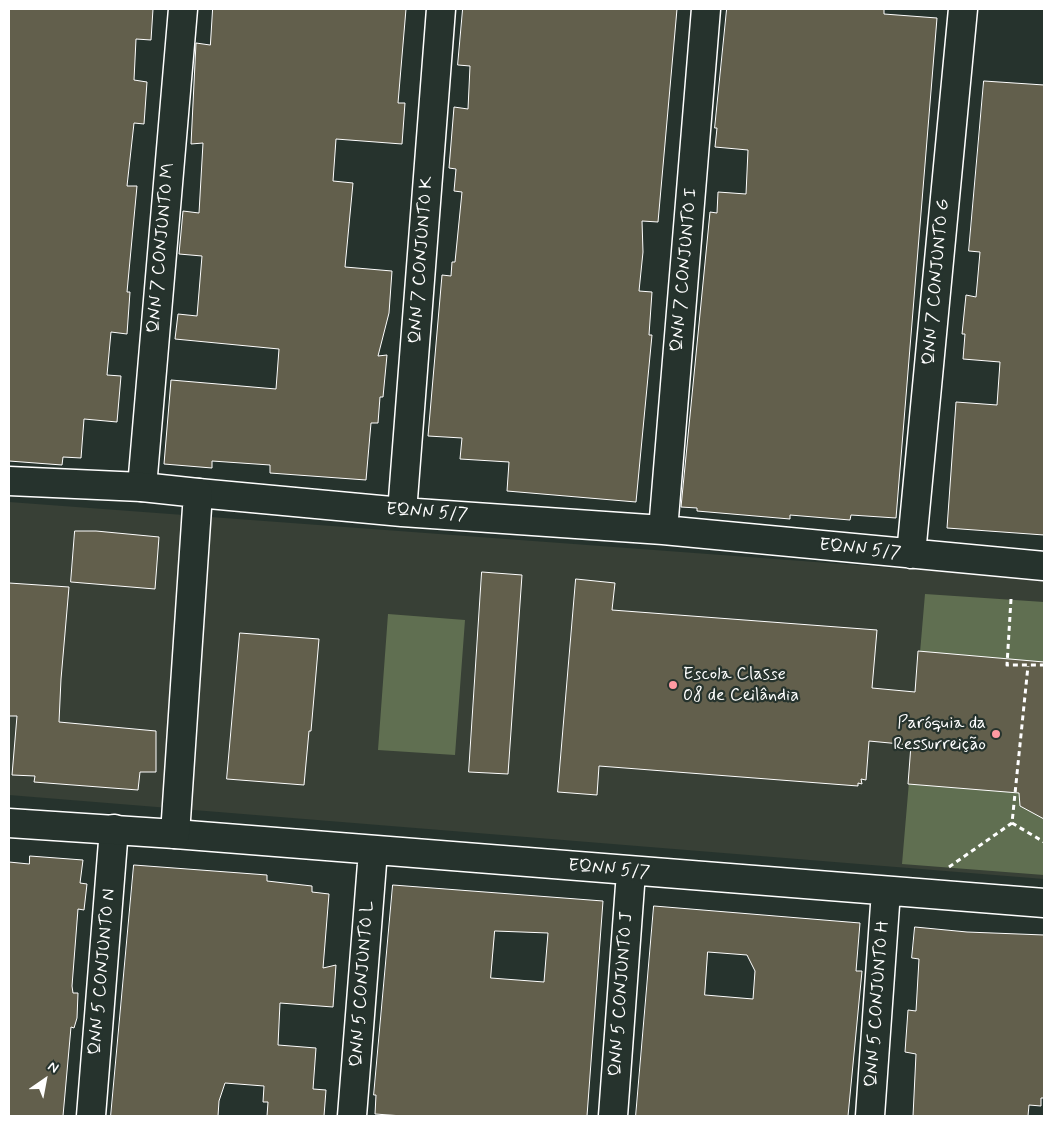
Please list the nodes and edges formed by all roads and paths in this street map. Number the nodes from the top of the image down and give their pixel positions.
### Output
1 (183, 9) edge
2 (441, 9) edge
3 (706, 9) edge
4 (963, 9) edge
5 (9, 481) edge
6 (46, 484) junction
7 (142, 487) junction
8 (198, 493) junction
9 (9, 501) edge
10 (402, 512) junction
11 (663, 530) junction
12 (911, 554) junction
13 (1044, 566) edge
14 (1011, 599) dead end
15 (1044, 665) edge
16 (1028, 666) junction
17 (9, 823) edge
18 (1012, 823) junction
19 (114, 829) junction
20 (175, 834) junction
21 (1044, 842) edge
22 (373, 851) junction
23 (948, 867) dead end
24 (631, 872) junction
25 (886, 891) junction
26 (1044, 904) edge
27 (91, 1116) edge
28 (352, 1116) edge
29 (613, 1116) edge
30 (870, 1116) edge

1 - 7 street, QNN 7 CONJUNTO M
2 - 10 street, QNN 7 CONJUNTO K
3 - 11 street, QNN 7 CONJUNTO I
4 - 12 street, QNN 7 CONJUNTO G
5 - 6 street, EQNN 5/7
6 - 7 street, EQNN 5/7
6 - 9 street
7 - 8 street, EQNN 5/7
8 - 10 street, EQNN 5/7
8 - 20 street
10 - 11 street, EQNN 5/7
11 - 12 street, EQNN 5/7
12 - 13 street, EQNN 5/7
14 - 16 path
15 - 16 path
16 - 18 path
17 - 19 street, EQNN 5/7
18 - 21 path
18 - 23 path
19 - 20 street, EQNN 5/7
19 - 27 street, QNN 5 CONJUNTO N
20 - 22 street, EQNN 5/7
22 - 24 street, EQNN 5/7
22 - 28 street, QNN 5 CONJUNTO L
24 - 25 street, EQNN 5/7
24 - 29 street, QNN 5 CONJUNTO J
25 - 26 street, EQNN 5/7
25 - 30 street, QNN 5 CONJUNTO H

